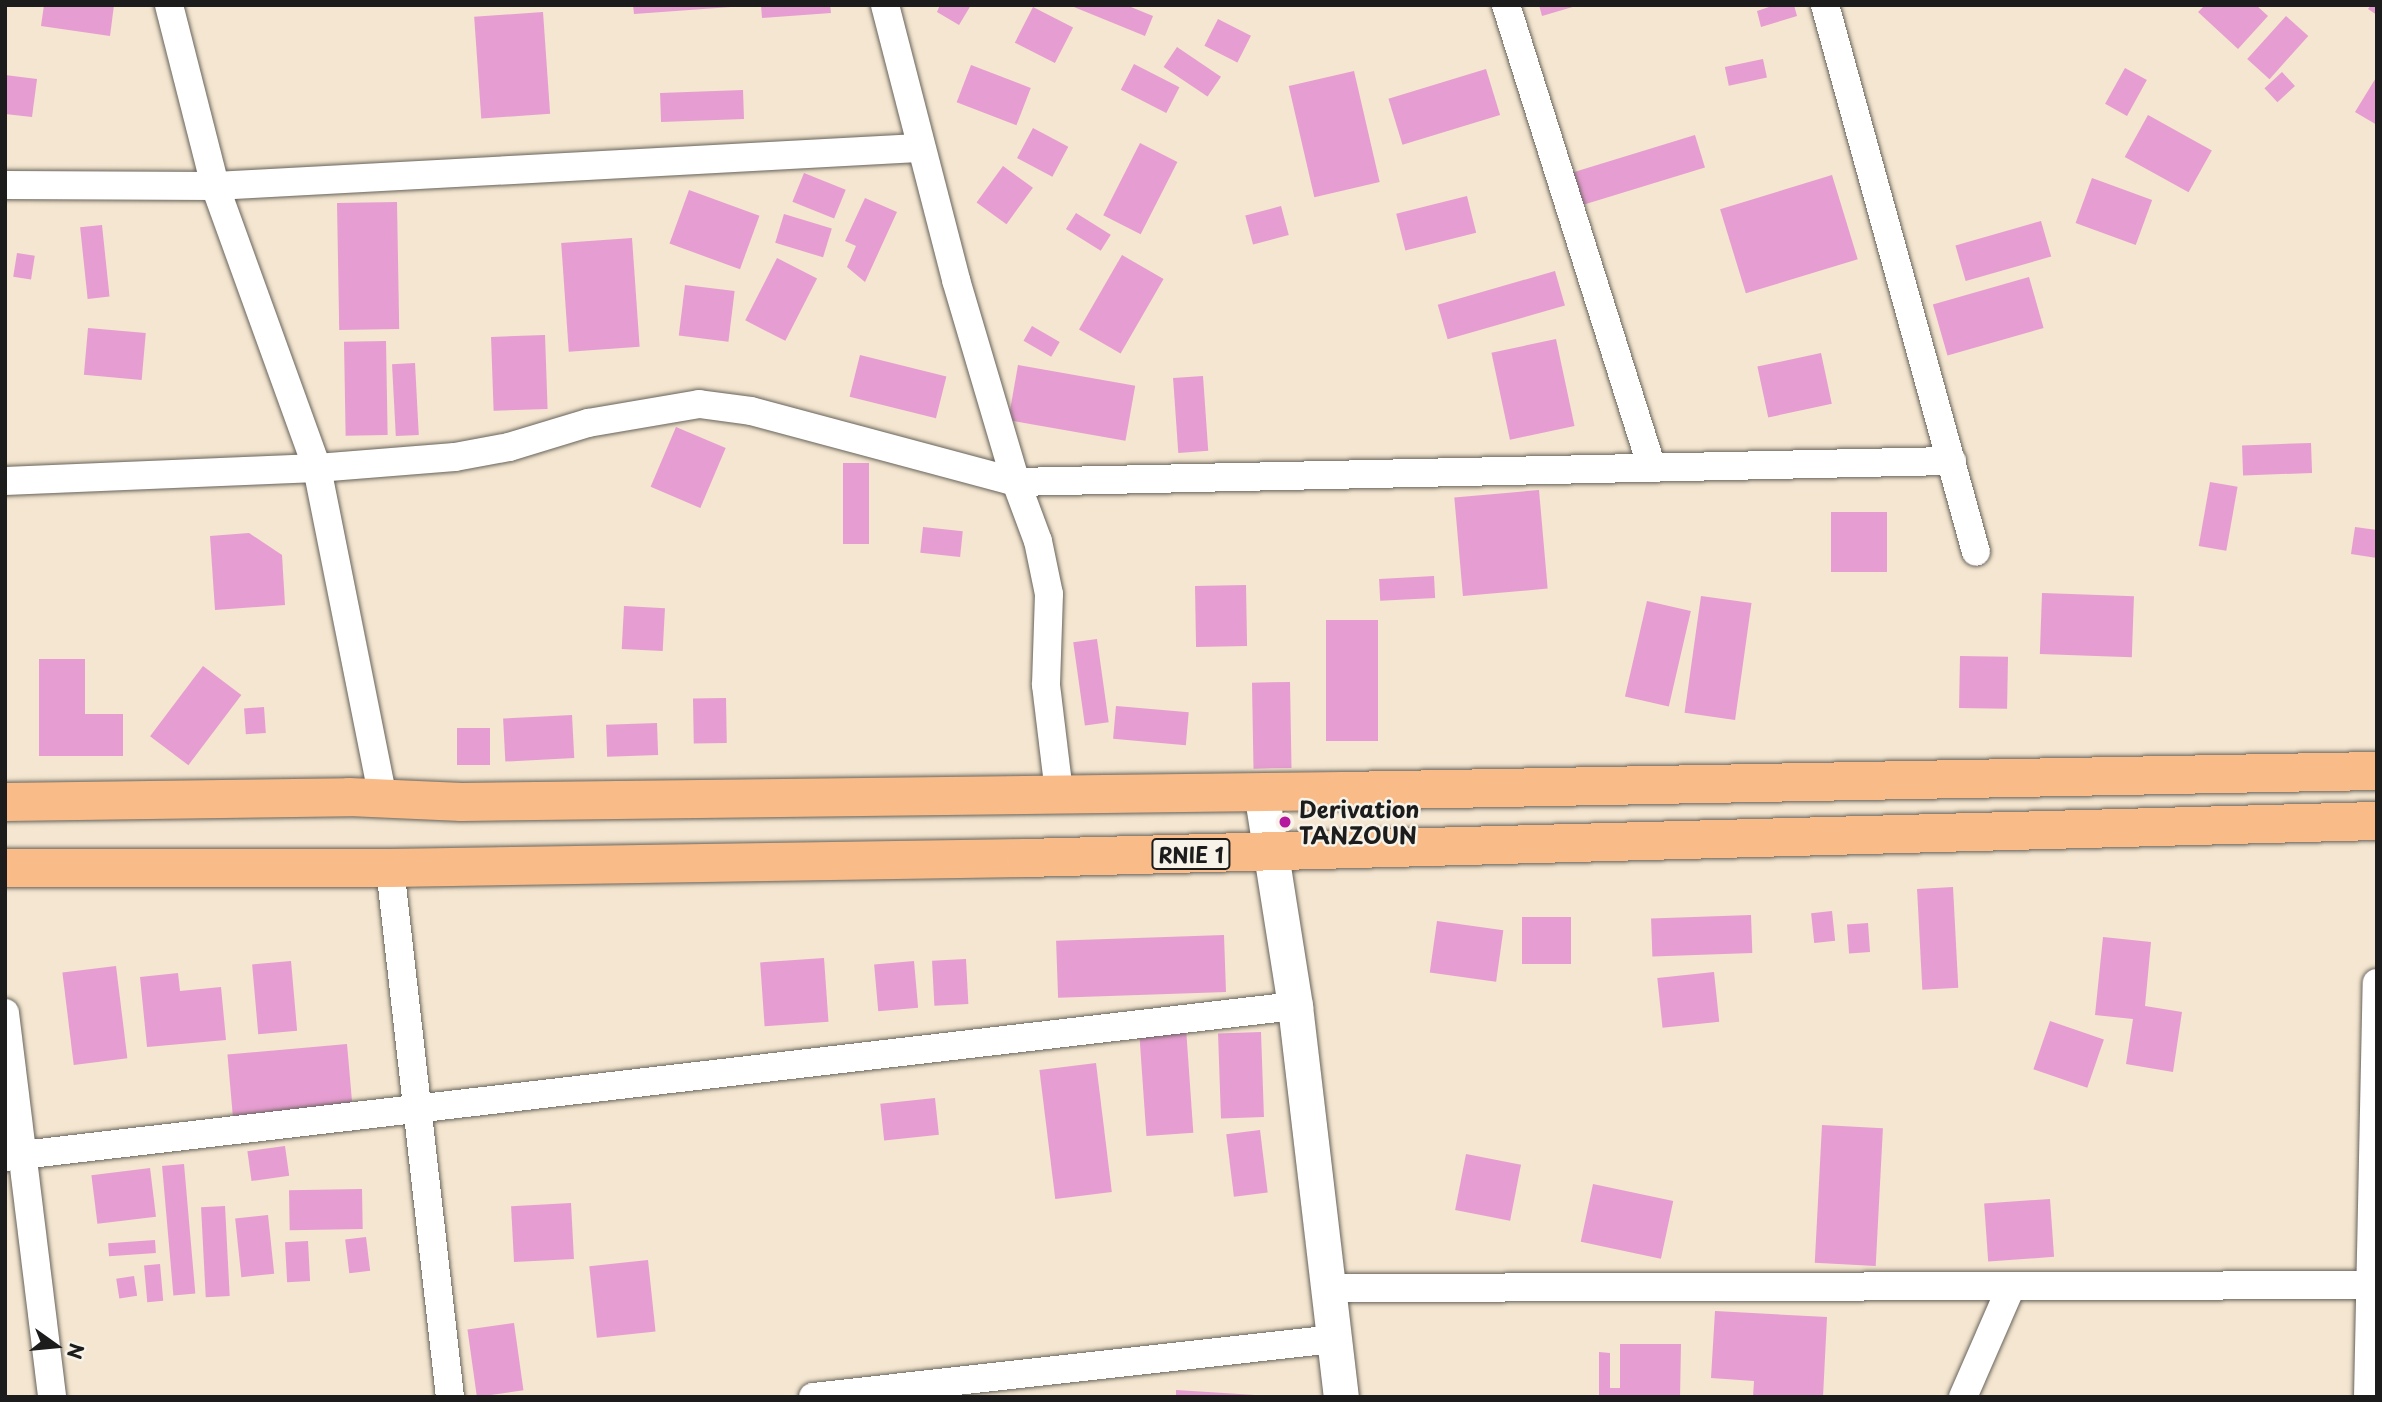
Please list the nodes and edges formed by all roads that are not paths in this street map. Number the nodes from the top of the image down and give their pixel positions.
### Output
1 (169, 5) edge
2 (885, 5) edge
3 (1506, 5) edge
4 (1825, 5) edge
5 (918, 148) junction
6 (5, 184) edge
7 (215, 186) junction
8 (1952, 461) junction
9 (1652, 467) junction
10 (317, 468) junction
11 (5, 481) edge
12 (1016, 482) junction
13 (1976, 552) dead end
14 (2377, 771) edge
15 (1261, 791) junction
16 (1059, 792) junction
17 (383, 798) junction
18 (5, 802) edge
19 (2377, 821) edge
20 (1272, 852) junction
21 (5, 868) edge
22 (390, 868) junction
23 (2377, 983) edge
24 (1295, 1006) junction
25 (5, 1013) edge
26 (417, 1109) junction
27 (15, 1156) edge
28 (2373, 1285) edge
29 (2011, 1287) junction
30 (1328, 1288) junction
31 (1334, 1339) junction
32 (52, 1397) edge
33 (450, 1397) edge
34 (813, 1397) edge
35 (1341, 1397) edge
36 (1964, 1397) edge
37 (2368, 1397) edge

1 - 7 street
2 - 5 street
3 - 9 street
4 - 8 street
5 - 7 street
5 - 12 street
6 - 7 street
7 - 10 street
8 - 9 street
8 - 13 street
9 - 12 street
10 - 11 street
10 - 12 street
10 - 17 street
12 - 16 street
14 - 15 highway
15 - 16 highway
15 - 20 street
16 - 17 highway
17 - 18 highway
19 - 20 highway, RNIE 1
20 - 22 highway, RNIE 1
20 - 24 street
21 - 22 highway, RNIE 1
22 - 26 street
23 - 28 street
24 - 26 street
24 - 30 street
25 - 27 street
26 - 27 street
26 - 33 street
27 - 32 street
28 - 29 street
28 - 37 street
29 - 30 street
29 - 36 street
30 - 31 street
31 - 34 street
31 - 35 street

